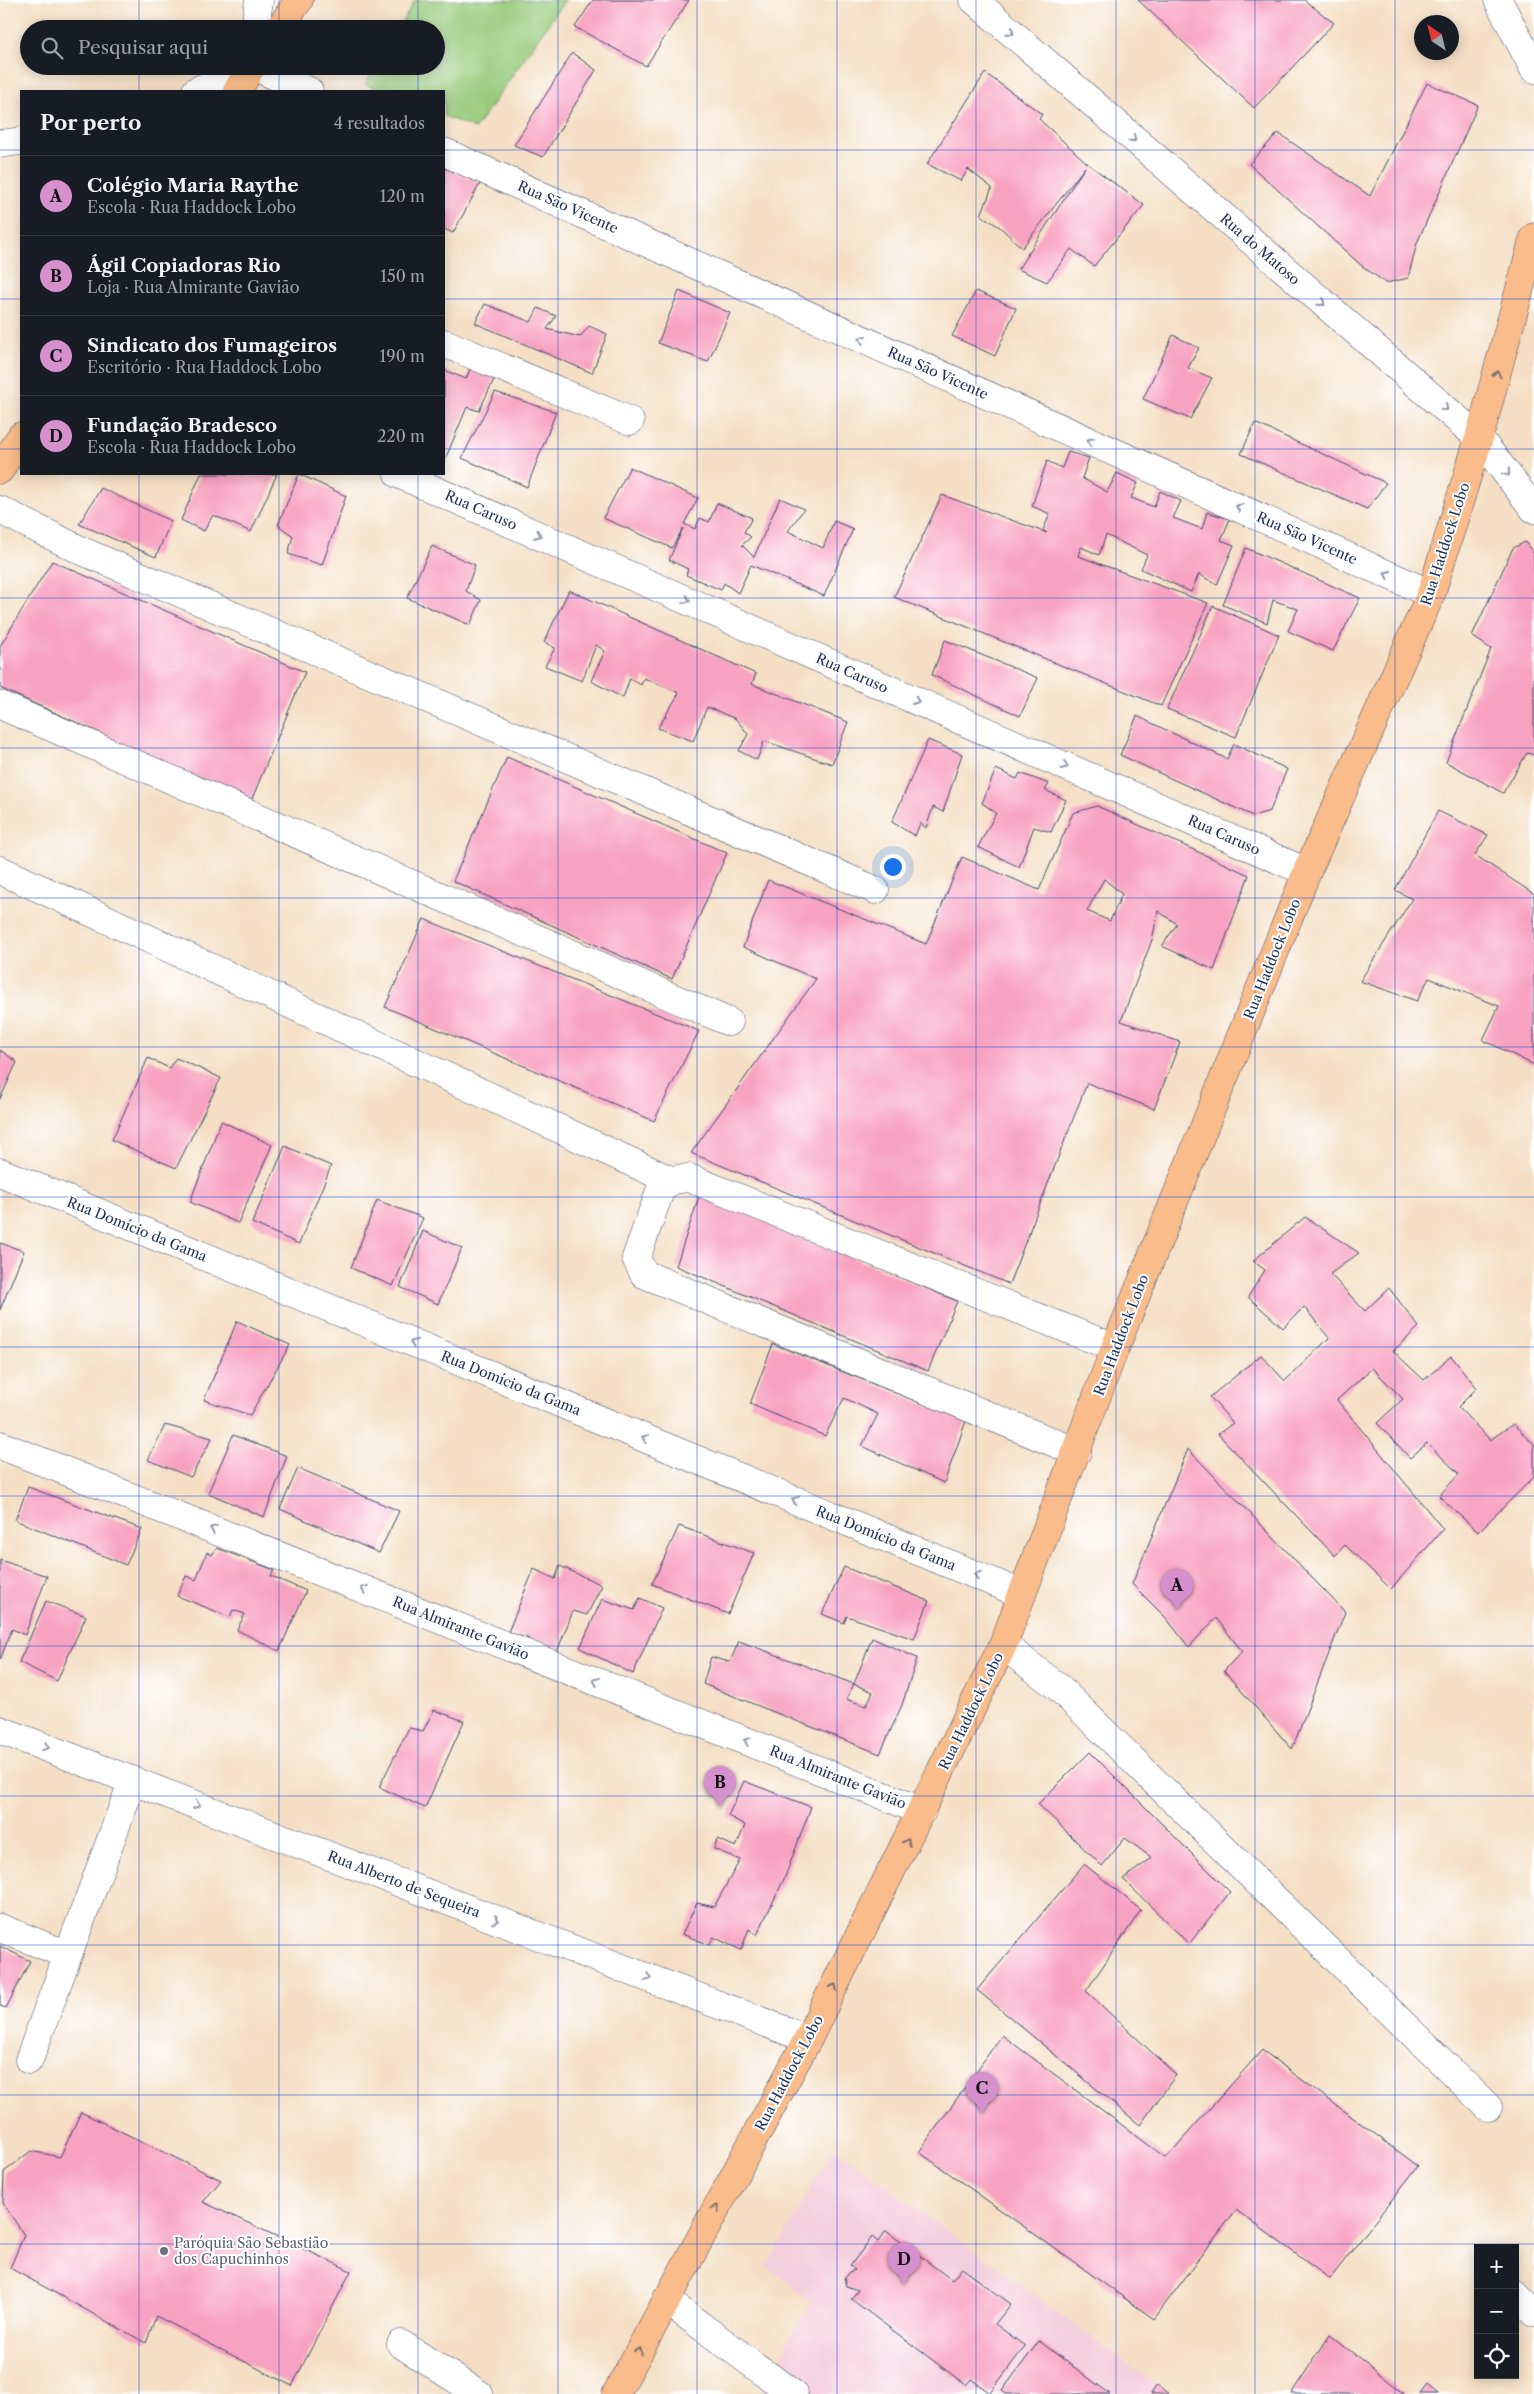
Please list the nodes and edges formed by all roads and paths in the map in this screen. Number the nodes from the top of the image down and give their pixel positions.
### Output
1 (259, 0) edge
2 (299, 0) edge
3 (974, 0) edge
4 (1498, 0) edge
5 (256, 20) edge
6 (285, 20) edge
7 (1534, 70) edge
8 (232, 75) edge
9 (247, 75) edge
10 (273, 75) edge
11 (198, 90) edge
12 (238, 90) edge
13 (307, 90) edge
14 (20, 141) edge
15 (0, 144) edge
16 (445, 152) edge
17 (1534, 237) edge
18 (445, 343) edge
19 (630, 421) dead end
20 (20, 438) edge
21 (1479, 438) junction
22 (0, 470) edge
23 (400, 475) edge
24 (1534, 509) edge
25 (0, 510) edge
26 (1431, 594) junction
27 (0, 705) edge
28 (0, 870) edge
29 (1307, 872) junction
30 (875, 890) dead end
31 (728, 1022) dead end
32 (0, 1172) edge
33 (670, 1180) junction
34 (1115, 1348) junction
35 (0, 1444) edge
36 (1077, 1452) junction
37 (1022, 1594) junction
38 (1003, 1645) junction
39 (0, 1730) edge
40 (132, 1780) junction
41 (922, 1811) junction
42 (0, 1928) edge
43 (68, 1955) junction
44 (808, 2039) junction
45 (29, 2060) dead end
46 (1488, 2107) dead end
47 (1519, 2298) edge
48 (666, 2300) junction
49 (1534, 2313) edge
50 (401, 2344) dead end
51 (479, 2394) edge
52 (616, 2394) edge
53 (793, 2394) edge

1 - 5 street
2 - 6 main road
3 -> 21 street, Rua do Matoso
4 - 7 street
8 - 11 street
9 - 12 main road
10 - 13 street
14 - 15 street
26 -> 16 street, Rua São Vicente
21 -> 17 main road, Rua Haddock Lobo
18 - 19 street
20 - 22 main road
21 -> 24 street, Rua do Matoso
21 - 26 main road, Rua Haddock Lobo
23 -> 29 street, Rua Caruso
25 - 30 street
26 - 29 main road, Rua Haddock Lobo
27 - 31 street
28 - 33 street
29 - 34 main road, Rua Haddock Lobo
37 -> 32 street, Rua Domício da Gama
33 - 34 street
33 - 36 street
34 - 36 main road, Rua Haddock Lobo
41 -> 35 street, Rua Almirante Gavião
36 - 37 main road, Rua Haddock Lobo
37 - 38 main road, Rua Haddock Lobo
38 - 41 main road, Rua Haddock Lobo
38 - 46 street
39 -> 40 street, Rua Alberto de Sequeira
40 - 43 street
40 -> 44 street, Rua Alberto de Sequeira
44 -> 41 main road, Rua Haddock Lobo
42 - 43 street
43 - 45 street
48 -> 44 main road, Rua Haddock Lobo
47 - 49 street
52 -> 48 main road, Rua Haddock Lobo
48 - 53 street
50 - 51 street

